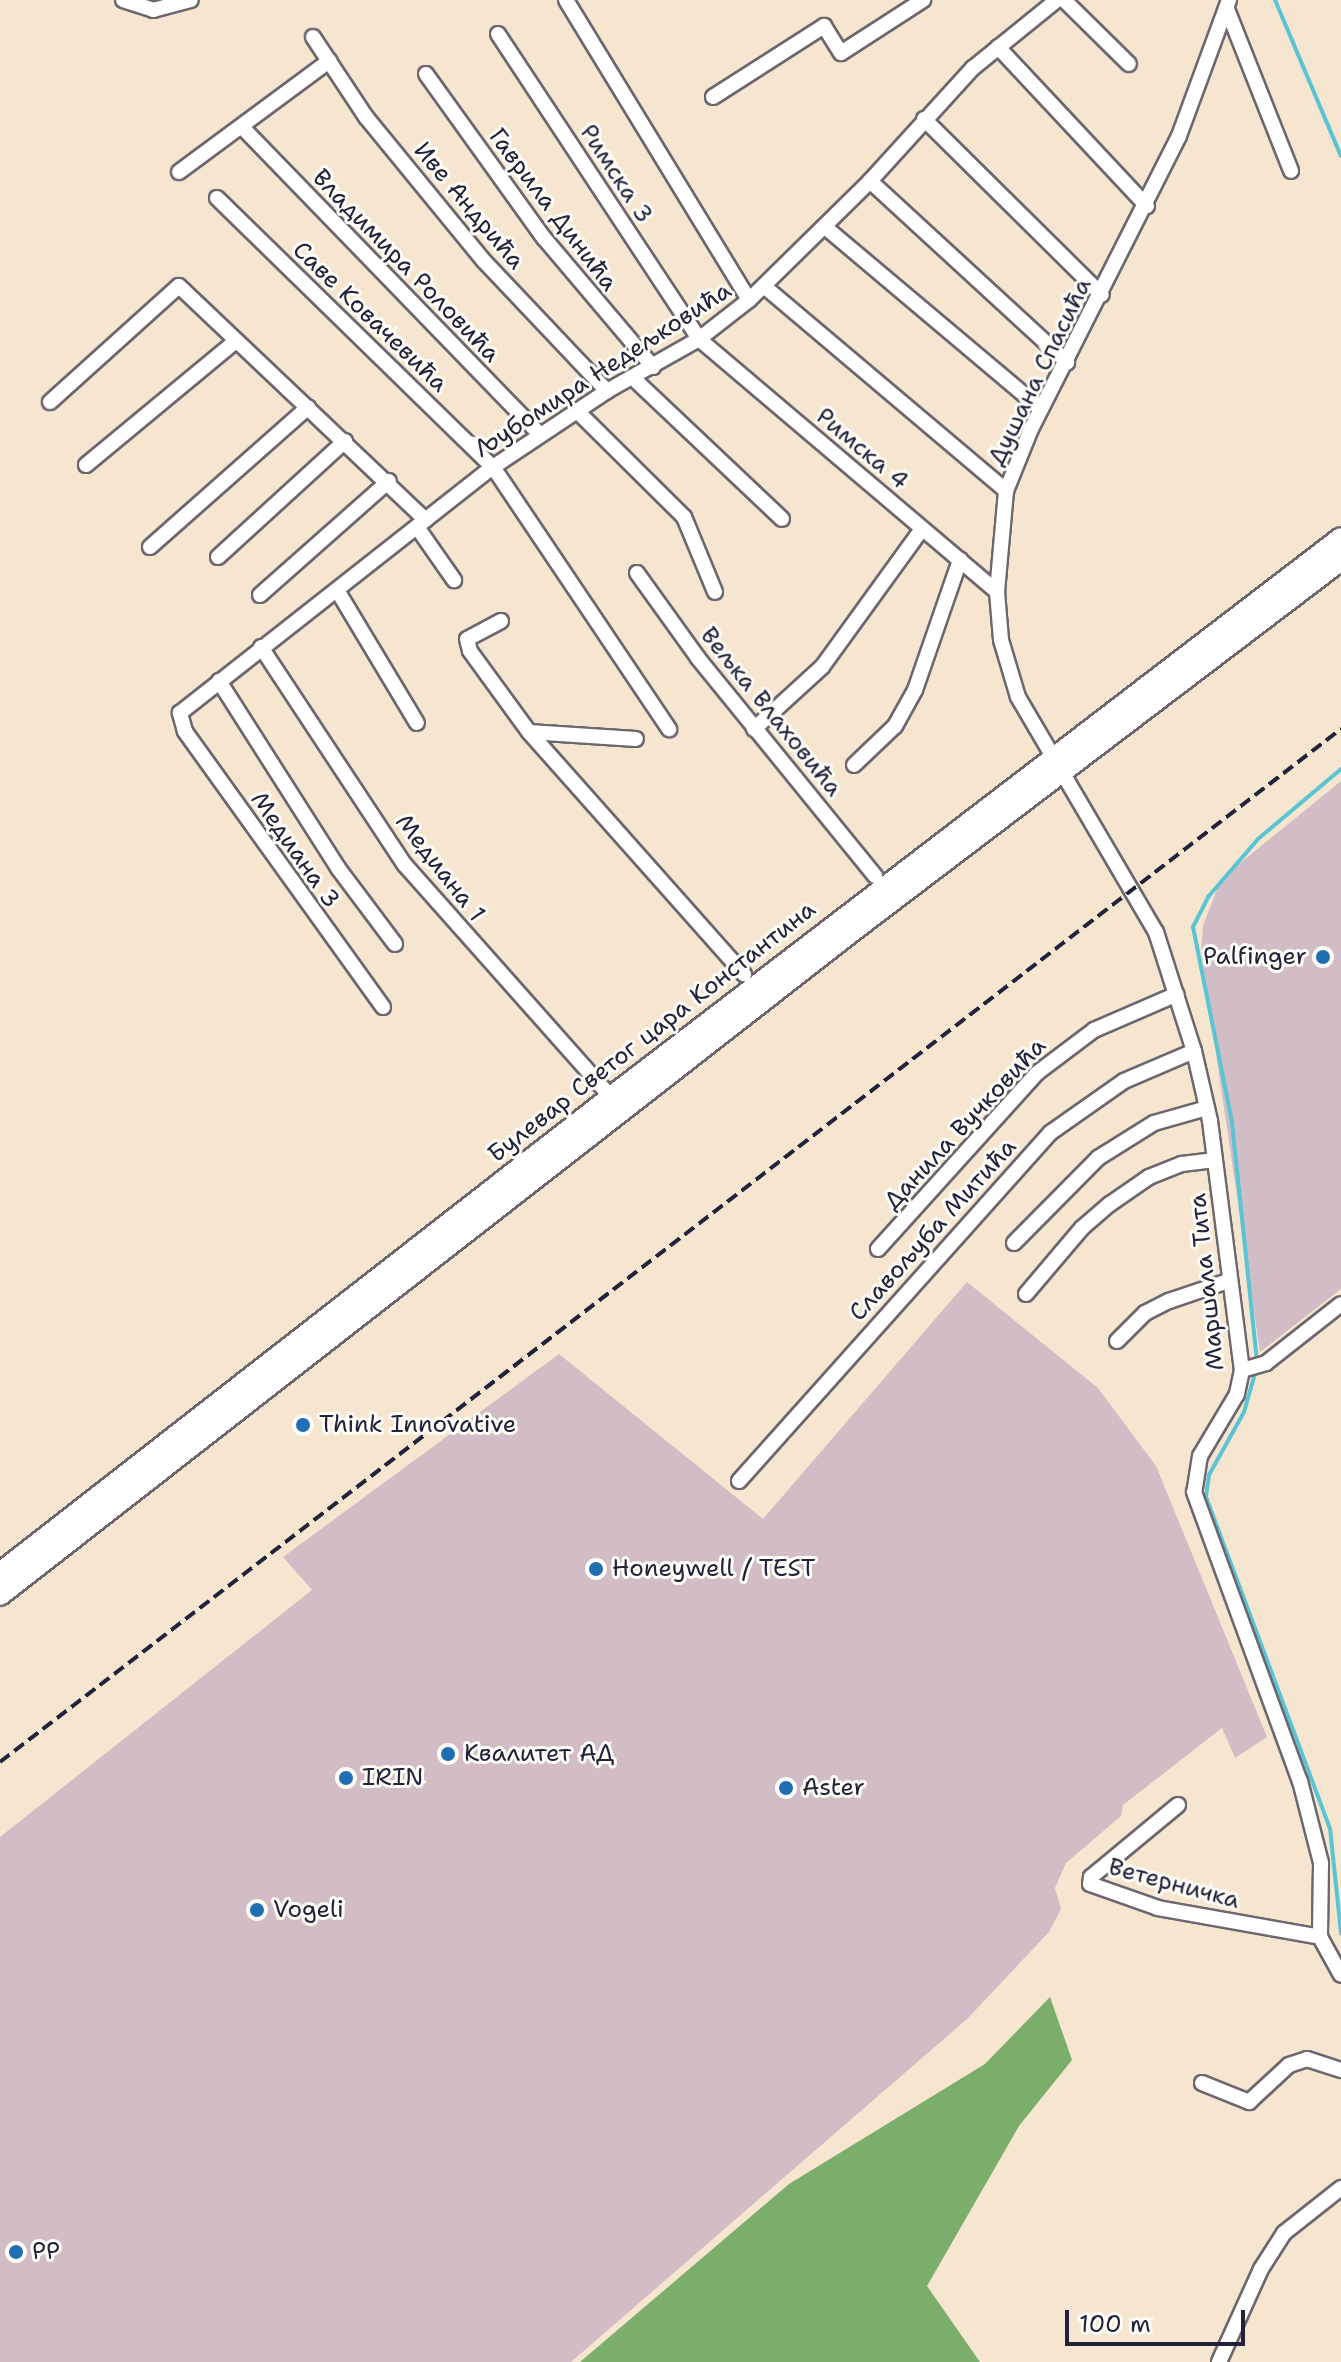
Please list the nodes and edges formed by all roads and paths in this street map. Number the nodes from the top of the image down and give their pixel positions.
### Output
1 (123, 0) edge
2 (191, 0) edge
3 (566, 0) edge
4 (923, 0) edge
5 (1057, 0) edge
6 (1064, 0) edge
7 (1228, 4) edge
8 (498, 34) dead end
9 (313, 37) dead end
10 (998, 47) junction
11 (329, 61) junction
12 (1129, 64) dead end
13 (426, 74) dead end
14 (713, 97) dead end
15 (924, 119) junction
16 (242, 127) junction
17 (1291, 171) dead end
18 (179, 172) dead end
19 (870, 181) junction
20 (217, 198) dead end
21 (1147, 206) junction
22 (825, 227) junction
23 (765, 287) junction
24 (1102, 295) junction
25 (749, 300) junction
26 (699, 339) junction
27 (236, 341) junction
28 (1067, 362) junction
29 (653, 367) junction
30 (633, 378) junction
31 (607, 391) junction
32 (50, 402) dead end
33 (308, 407) junction
34 (1041, 409) junction
35 (576, 410) junction
36 (540, 434) junction
37 (345, 441) junction
38 (86, 465) dead end
39 (493, 467) junction
40 (389, 481) junction
41 (1006, 491) junction
42 (782, 519) dead end
43 (422, 523) junction
44 (922, 529) junction
45 (1341, 538) edge
46 (150, 547) dead end
47 (218, 557) dead end
48 (960, 560) junction
49 (1341, 560) edge
50 (637, 573) dead end
51 (454, 580) dead end
52 (337, 590) junction
53 (715, 592) dead end
54 (997, 592) junction
55 (260, 595) dead end
56 (501, 621) dead end
57 (261, 647) junction
58 (219, 681) junction
59 (180, 713) joint
60 (417, 723) dead end
61 (669, 729) dead end
62 (754, 729) junction
63 (529, 732) junction
64 (636, 739) dead end
65 (854, 765) dead end
66 (1055, 765) junction
67 (875, 876) dead end
68 (395, 944) dead end
69 (744, 974) dead end
70 (1177, 994) junction
71 (383, 1007) dead end
72 (1194, 1051) junction
73 (611, 1097) junction
74 (1207, 1108) junction
75 (1215, 1160) junction
76 (1014, 1243) dead end
77 (878, 1249) dead end
78 (1228, 1281) junction
79 (1026, 1294) dead end
80 (1341, 1304) edge
81 (1117, 1341) dead end
82 (1247, 1369) junction
83 (739, 1481) dead end
84 (0, 1573) edge
85 (0, 1595) edge
86 (1178, 1805) dead end
87 (1320, 1937) junction
88 (1336, 1964) edge
89 (1341, 1975) edge
90 (1341, 2070) edge
91 (1202, 2083) dead end
92 (1341, 2188) edge
93 (1219, 2362) edge

1 - 2 street
3 - 25 street
4 - 14 street
5 - 10 street, Љубомира Недељковића
6 - 12 street
7 - 17 street
7 - 21 street, Душана Спасића
8 - 26 street, Римска 3
9 - 11 street, Иве Андрића
10 - 15 street, Љубомира Недељковића
10 - 21 street
11 - 16 street
11 - 31 street, Иве Андрића
13 - 29 street, Гаврила Динића
15 - 19 street, Љубомира Недељковића
15 - 24 street
16 - 18 street
16 - 36 street, Владимира Роловића
19 - 22 street, Љубомира Недељковића
19 - 28 street
20 - 39 street, Саве Ковачевића
21 - 24 street, Душана Спасића
22 - 23 street, Љубомира Недељковића
22 - 34 street
23 - 25 street, Љубомира Недељковића
23 - 41 street
24 - 28 street, Душана Спасића
25 - 26 street, Љубомира Недељковића
26 - 29 street, Љубомира Недељковића
26 - 44 street, Римска 4
27 - 32 street
27 - 33 street
27 - 38 street
28 - 34 street, Душана Спасића
29 - 30 street, Љубомира Недељковића
30 - 31 street, Љубомира Недељковића
30 - 42 street
31 - 35 street, Љубомира Недељковића
33 - 37 street
33 - 46 street
34 - 41 street, Душана Спасића
35 - 36 street, Љубомира Недељковића
35 - 53 street
36 - 39 street, Љубомира Недељковића
37 - 40 street
37 - 47 street
39 - 43 street, Љубомира Недељковића
39 - 61 street, Саве Ковачевића
40 - 43 street
40 - 55 street
41 - 54 street, Душана Спасића
43 - 51 street
43 - 52 street, Љубомира Недељковића
44 - 48 street, Римска 4
44 - 62 street
45 - 66 main road, Булевар Светог цара Константина
48 - 54 street, Римска 4
48 - 65 street
49 - 66 main road, Булевар Светог цара Константина
50 - 62 street, Вељка Влаховића
52 - 57 street, Љубомира Недељковића
52 - 60 street
54 - 66 street, Душана Спасића
56 - 63 street
57 - 58 street, Љубомира Недељковића
57 - 73 street, Медиана 1
58 - 59 street, Љубомира Недељковића
58 - 68 street
59 - 71 street, Медиана 3
62 - 67 street, Вељка Влаховића
63 - 64 street
63 - 69 street
66 - 70 street, Маршала Тита
66 - 73 main road, Булевар Светог цара Константина
66 - 85 main road, Булевар Светог цара Константина
70 - 72 street, Маршала Тита
70 - 77 street, Данила Вучковића
72 - 74 street, Маршала Тита
72 - 83 street, Славољуба Митића
73 - 84 main road, Булевар Светог цара Константина
74 - 75 street, Маршала Тита
74 - 76 street
75 - 78 street, Маршала Тита
75 - 79 street
78 - 81 street
78 - 82 street, Маршала Тита
80 - 82 street
82 - 87 street, Маршала Тита
86 - 87 street, Ветерничка
87 - 88 street, Маршала Тита
88 - 89 street, Маршала Тита
90 - 91 street
92 - 93 street

